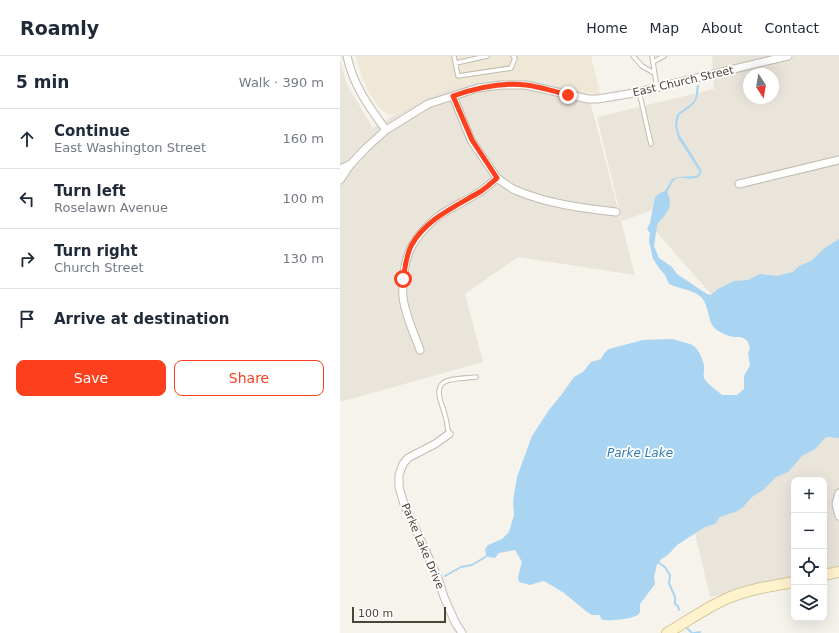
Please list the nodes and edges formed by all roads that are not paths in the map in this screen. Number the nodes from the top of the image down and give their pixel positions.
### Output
1 (347, 56) edge
2 (454, 56) edge
3 (487, 56) edge
4 (513, 56) edge
5 (633, 56) edge
6 (652, 56) edge
7 (664, 56) edge
8 (788, 56) edge
9 (653, 62) junction
10 (456, 63) junction
11 (654, 73) junction
12 (657, 88) junction
13 (639, 91) junction
14 (453, 96) junction
15 (386, 130) junction
16 (651, 144) dead end
17 (839, 160) edge
18 (350, 164) junction
19 (340, 169) edge
20 (497, 178) junction
21 (340, 180) edge
22 (739, 184) dead end
23 (616, 212) dead end
24 (420, 350) dead end
25 (476, 377) dead end
26 (449, 434) joint
27 (839, 493) edge
28 (839, 516) edge
29 (839, 572) edge
30 (827, 575) edge
31 (791, 583) edge
32 (462, 633) edge
33 (667, 633) edge

1 - 15 street
2 - 10 lane
3 - 10 lane
4 - 10 lane
5 - 11 lane
6 - 9 lane
7 - 9 lane
8 - 12 street, East Church Street
9 - 11 lane
11 - 12 lane
12 - 13 street, East Church Street
13 - 14 street, East Church Street
13 - 16 lane
14 - 15 street, East Church Street
14 - 20 street
15 - 18 street, East Church Street
17 - 22 street
18 - 19 street
18 - 21 street
20 - 23 street
20 - 24 street
25 - 26 lane
26 - 32 street, Parke Lake Drive
27 - 28 street
29 - 30 street
31 - 33 street

